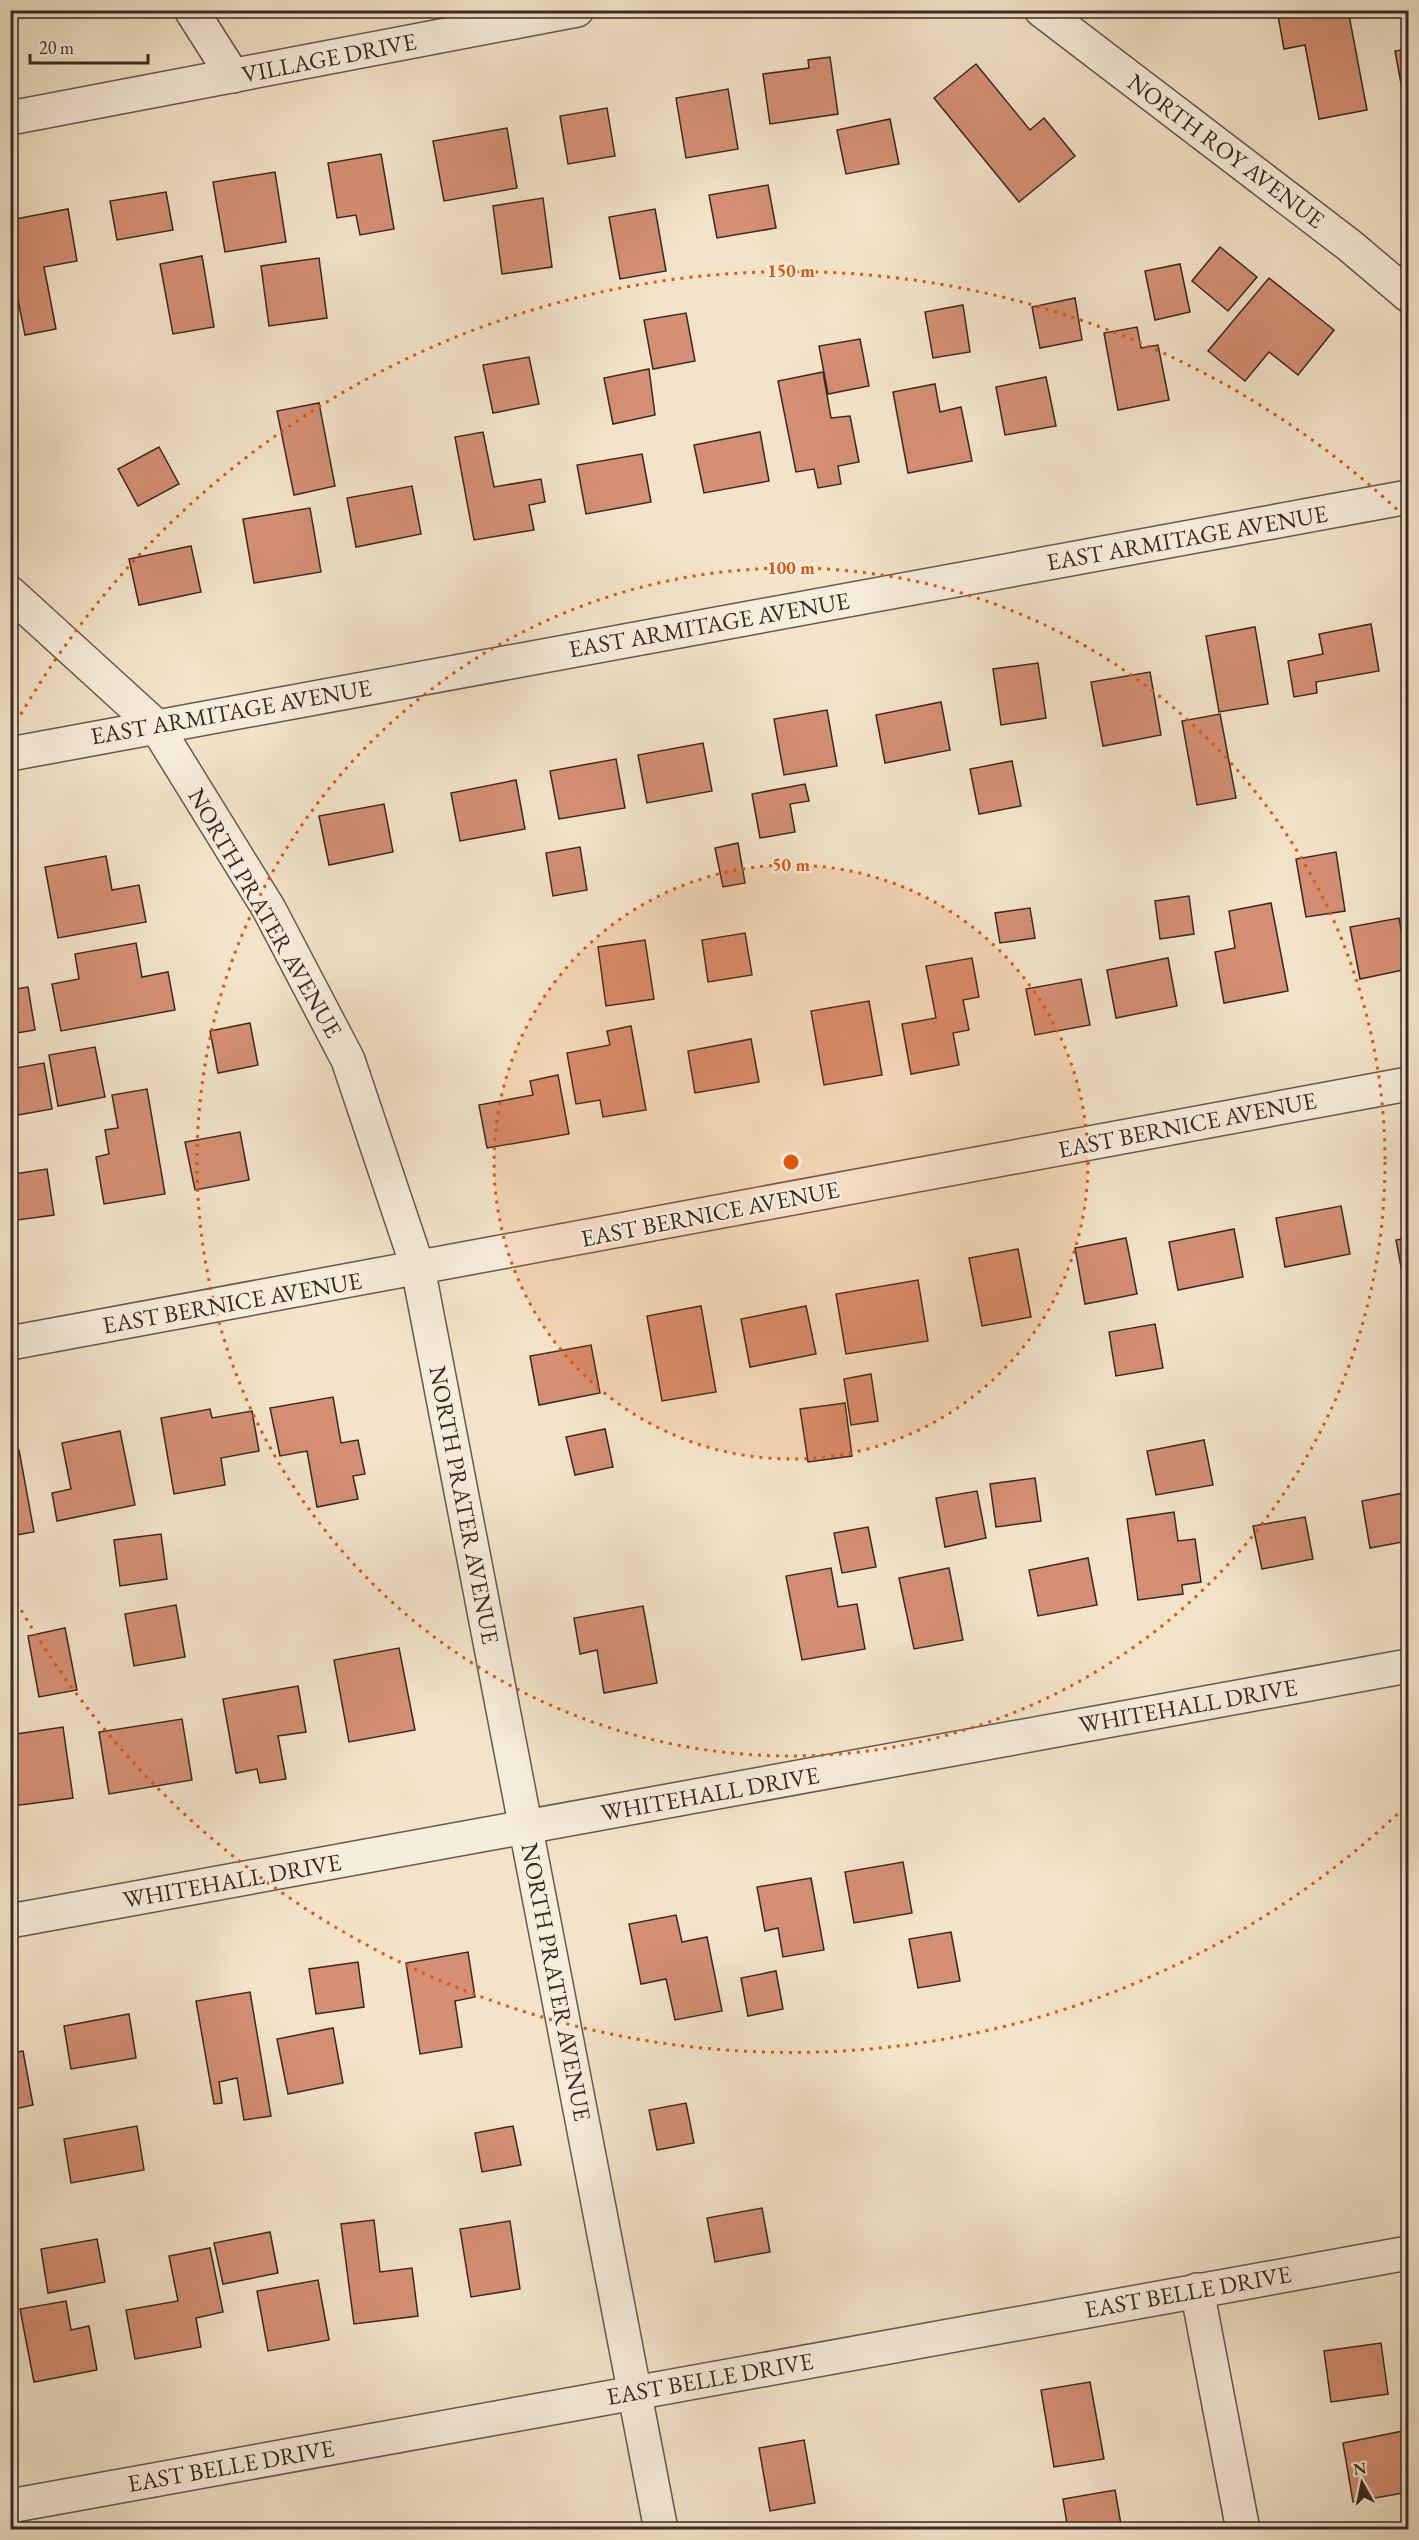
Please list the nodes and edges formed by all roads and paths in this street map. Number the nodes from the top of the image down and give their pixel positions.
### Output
1 (191, 10) edge
2 (577, 10) edge
3 (1041, 10) edge
4 (234, 76) junction
5 (10, 118) edge
6 (1408, 295) edge
7 (1408, 497) edge
8 (10, 593) edge
9 (156, 726) junction
10 (10, 754) edge
11 (1408, 1084) edge
12 (418, 1268) junction
13 (10, 1343) edge
14 (1408, 1666) edge
15 (526, 1828) junction
16 (10, 1921) edge
17 (1408, 2253) edge
18 (1197, 2290) junction
19 (635, 2393) junction
20 (10, 2506) edge
21 (661, 2529) edge
22 (1243, 2529) edge

1 - 4 street
2 - 4 street, VILLAGE DRIVE
3 - 6 street, NORTH ROY AVENUE
4 - 5 street, VILLAGE DRIVE
7 - 9 street, EAST ARMITAGE AVENUE
8 - 9 street, NORTH PRATER AVENUE
9 - 10 street, EAST ARMITAGE AVENUE
9 - 12 street, NORTH PRATER AVENUE
11 - 12 street, EAST BERNICE AVENUE
12 - 13 street, EAST BERNICE AVENUE
12 - 15 street, NORTH PRATER AVENUE
14 - 15 street, WHITEHALL DRIVE
15 - 16 street, WHITEHALL DRIVE
15 - 19 street, NORTH PRATER AVENUE
17 - 18 street, EAST BELLE DRIVE
18 - 19 street, EAST BELLE DRIVE
18 - 22 street
19 - 20 street, EAST BELLE DRIVE
19 - 21 street, NORTH PRATER AVENUE

